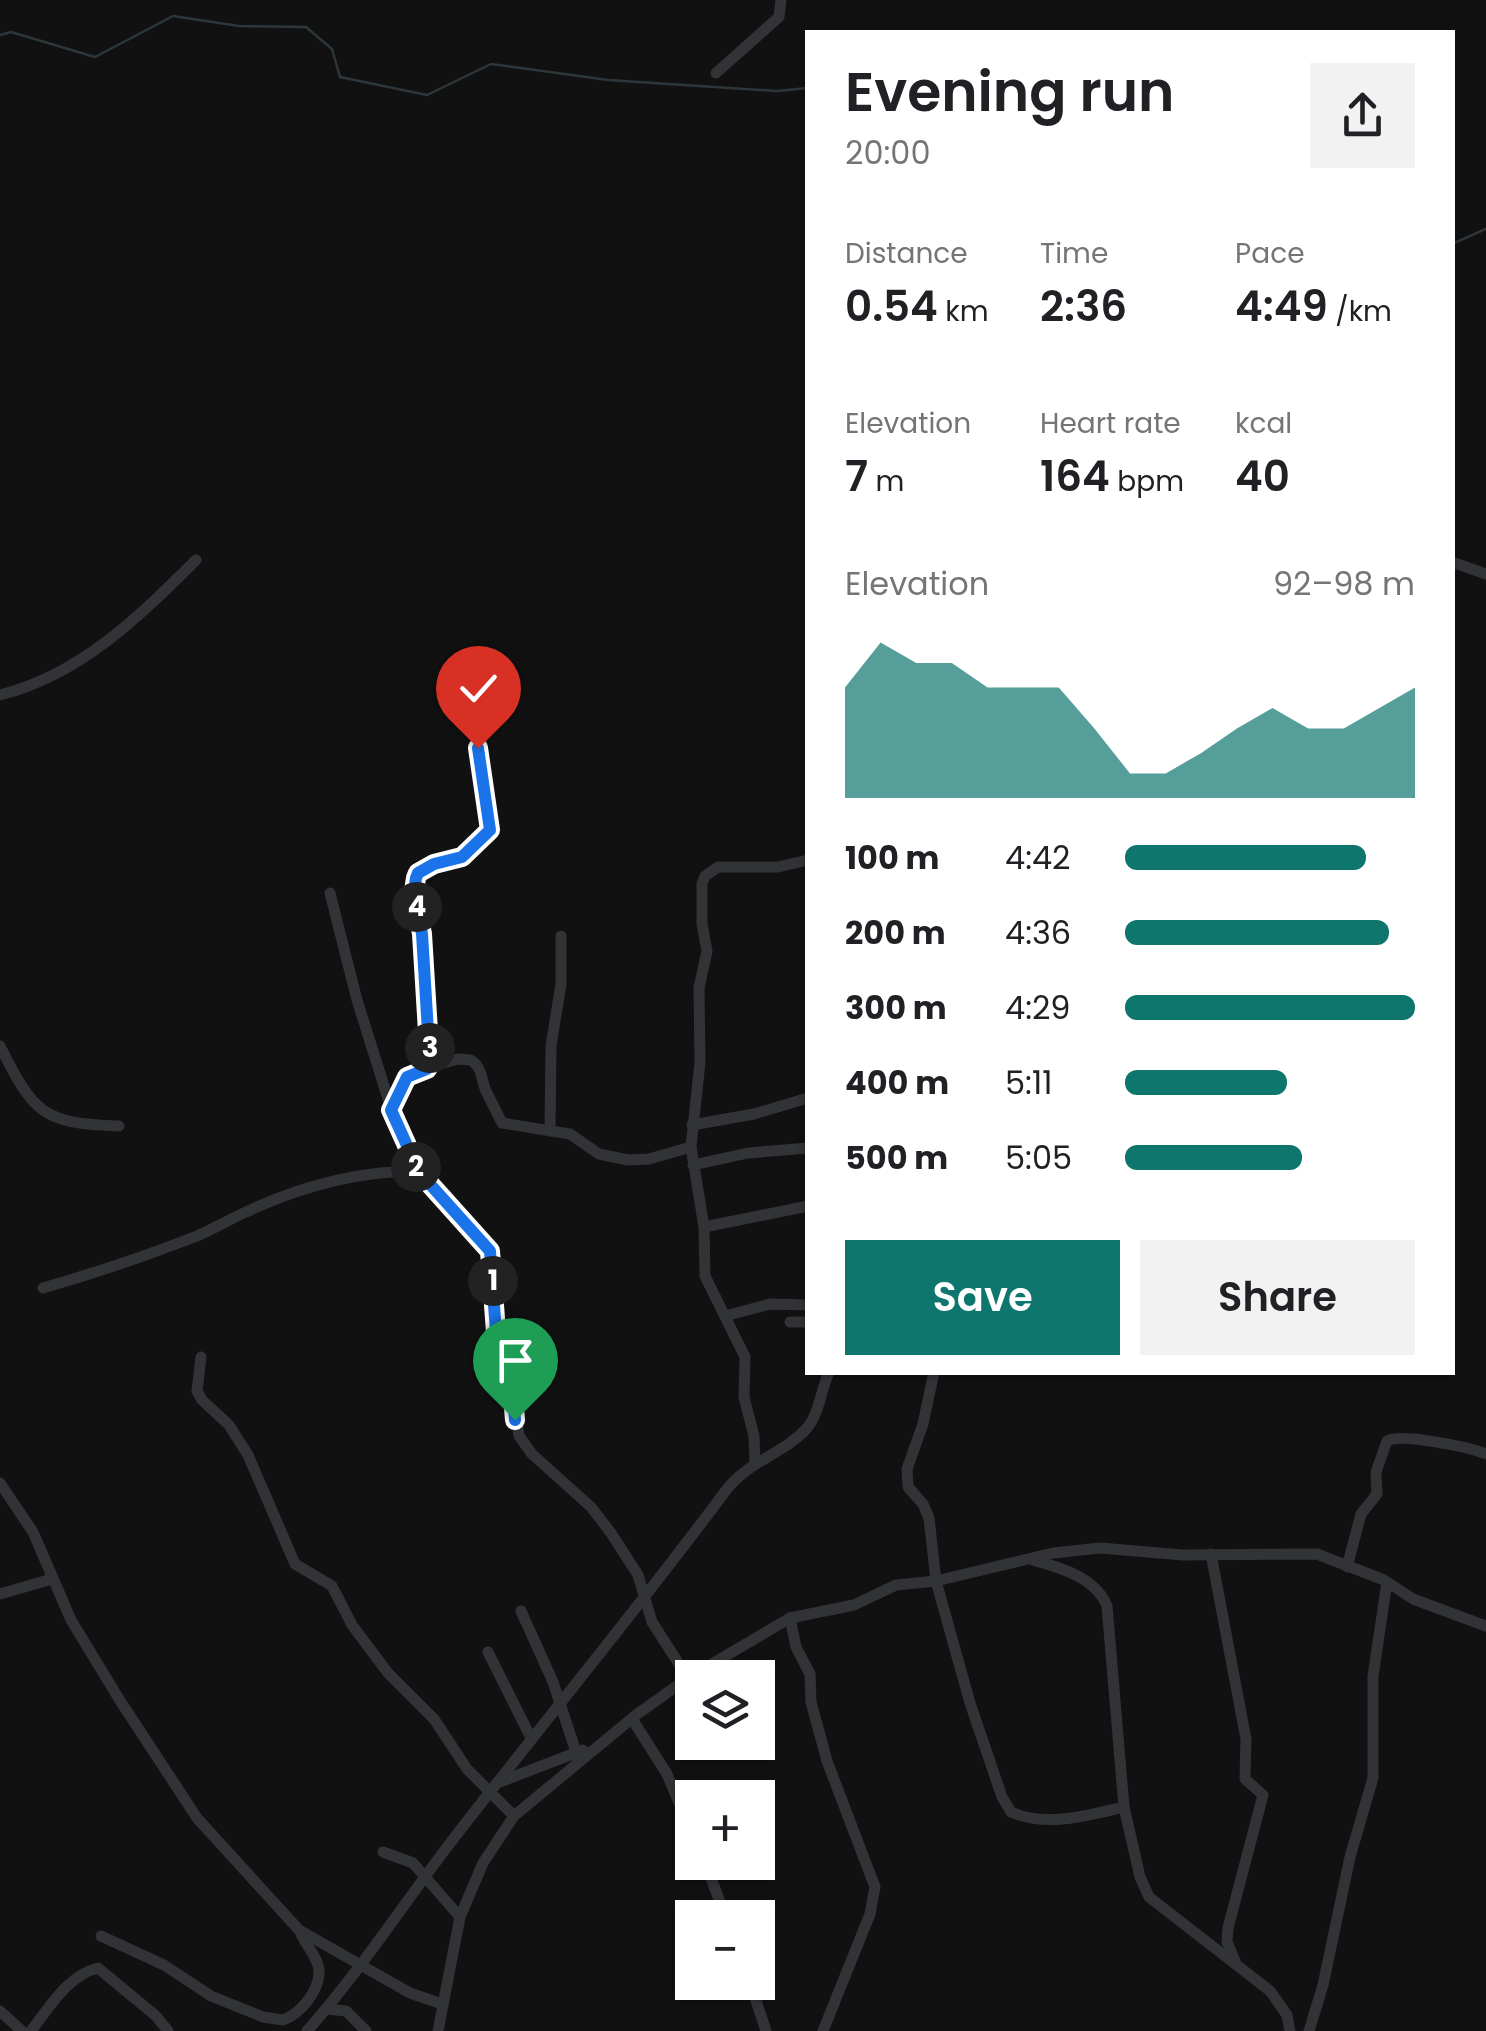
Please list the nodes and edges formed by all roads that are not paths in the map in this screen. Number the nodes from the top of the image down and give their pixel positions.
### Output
1 (781, 0) edge
2 (716, 73) dead end
3 (196, 560) dead end
4 (1455, 563) edge
5 (1486, 574) edge
6 (486, 677) dead end
7 (0, 695) edge
8 (805, 861) edge
9 (330, 893) dead end
10 (561, 936) dead end
11 (0, 1046) edge
12 (429, 1067) junction
13 (805, 1099) edge
14 (391, 1110) junction
15 (692, 1125) junction
16 (120, 1126) dead end
17 (550, 1131) junction
18 (691, 1147) junction
19 (805, 1148) edge
20 (693, 1164) junction
21 (419, 1172) junction
22 (805, 1207) edge
23 (704, 1227) junction
24 (42, 1288) dead end
25 (805, 1305) edge
26 (725, 1316) junction
27 (790, 1322) dead end
28 (805, 1322) edge
29 (200, 1356) dead end
30 (828, 1375) edge
31 (933, 1375) edge
32 (1486, 1454) edge
33 (754, 1462) junction
34 (0, 1483) edge
35 (1211, 1554) junction
36 (1028, 1558) junction
37 (1347, 1566) junction
38 (52, 1579) junction
39 (936, 1581) junction
40 (1388, 1582) junction
41 (0, 1594) edge
42 (646, 1597) junction
43 (522, 1611) dead end
44 (790, 1618) junction
45 (1486, 1626) edge
46 (488, 1652) dead end
47 (676, 1660) edge
48 (719, 1660) edge
49 (675, 1688) edge
50 (560, 1701) junction
51 (632, 1719) junction
52 (531, 1738) junction
53 (601, 1745) junction
54 (576, 1752) junction
55 (494, 1788) junction
56 (675, 1792) edge
57 (1124, 1807) junction
58 (514, 1816) junction
59 (383, 1852) dead end
60 (426, 1876) junction
61 (460, 1917) junction
62 (299, 1930) junction
63 (101, 1936) dead end
64 (1236, 1965) junction
65 (363, 1966) junction
66 (756, 2000) edge
67 (442, 2004) junction
68 (326, 2009) junction
69 (0, 2011) edge
70 (22, 2031) edge
71 (31, 2031) edge
72 (168, 2031) edge
73 (307, 2031) edge
74 (366, 2031) edge
75 (438, 2031) edge
76 (766, 2031) edge
77 (823, 2031) edge
78 (1290, 2031) edge
79 (1310, 2031) edge

1 - 2 street
3 - 7 street
4 - 5 street
6 - 12 street
8 - 15 street
9 - 14 street
10 - 17 street
11 - 16 street
12 - 14 street
12 - 17 street
13 - 15 street
14 - 21 street
15 - 18 street
17 - 18 street
18 - 20 street
19 - 20 street
20 - 23 street
21 - 24 street
21 - 42 street
22 - 23 street
23 - 26 street
25 - 26 street
26 - 33 street
27 - 28 street
29 - 55 street
30 - 33 street
31 - 39 street
32 - 37 street
33 - 42 street
34 - 38 street
35 - 36 street
35 - 37 street
35 - 64 street
36 - 39 street
36 - 57 street
37 - 40 street
38 - 41 street
38 - 62 street
39 - 44 street
39 - 57 street
40 - 45 street
40 - 79 street
42 - 47 street
42 - 50 street
43 - 50 street
44 - 48 street
44 - 77 street
46 - 52 street
49 - 51 street
50 - 52 street
50 - 54 street
51 - 53 street
51 - 56 street
52 - 55 street
53 - 54 street
53 - 58 street
54 - 55 street
55 - 58 street
55 - 60 street
57 - 64 street
58 - 61 street
59 - 60 street
60 - 61 street
60 - 65 street
61 - 67 street
62 - 63 street
62 - 65 street
64 - 78 street
65 - 67 street
65 - 68 street
66 - 76 street
67 - 75 street
68 - 73 street
68 - 74 street
69 - 70 street
71 - 72 street

